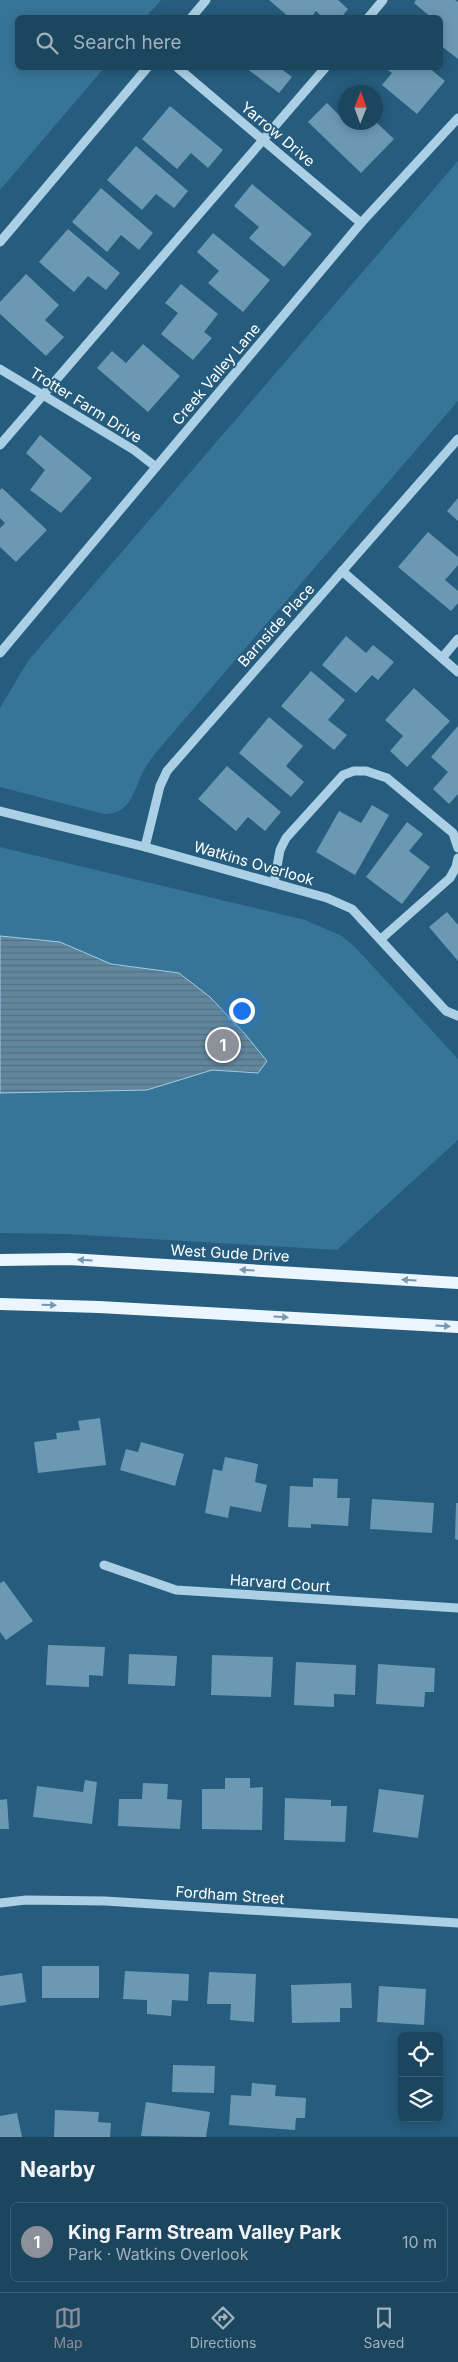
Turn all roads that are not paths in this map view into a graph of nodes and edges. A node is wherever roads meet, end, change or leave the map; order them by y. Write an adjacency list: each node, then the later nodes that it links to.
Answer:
1 (206, 0): 3 (street)
2 (383, 0): 4 (street)
3 (194, 15)
4 (370, 15)
5 (146, 70): 11 (street)
6 (180, 70): 9 (street, Yarrow Drive)
7 (323, 70): 9 (street)
8 (458, 118): 10 (street, Creek Valley Lane)
9 (263, 140): 10 (street, Yarrow Drive); 13 (street)
10 (361, 223): 16 (street, Creek Valley Lane)
11 (0, 242)
12 (0, 369): 13 (street, Trotter Farm Drive)
13 (43, 395): 15 (street); 16 (street, Trotter Farm Drive)
14 (458, 439): 17 (street, Barnside Place)
15 (0, 445)
16 (156, 467): 19 (street, Creek Valley Lane)
17 (342, 572): 20 (street); 23 (street, Barnside Place)
18 (458, 639): 20 (street)
19 (0, 653)
20 (442, 658): 21 (street)
21 (458, 672)
22 (0, 810): 23 (street, Watkins Overlook)
23 (145, 847): 26 (street, Watkins Overlook)
24 (458, 848): 26 (street)
25 (458, 858): 27 (street)
26 (274, 883): 27 (street, Watkins Overlook)
27 (381, 939): 28 (street, Watkins Overlook)
28 (458, 1016)
29 (0, 1260): 30 (main road, West Gude Drive, one-way to 29)
30 (458, 1284)
31 (0, 1304): 32 (main road, one-way to 32)
32 (458, 1327)
33 (104, 1564): 34 (street, Harvard Court)
34 (458, 1608)
35 (0, 1903): 36 (street, Fordham Street)
36 (458, 1923)

